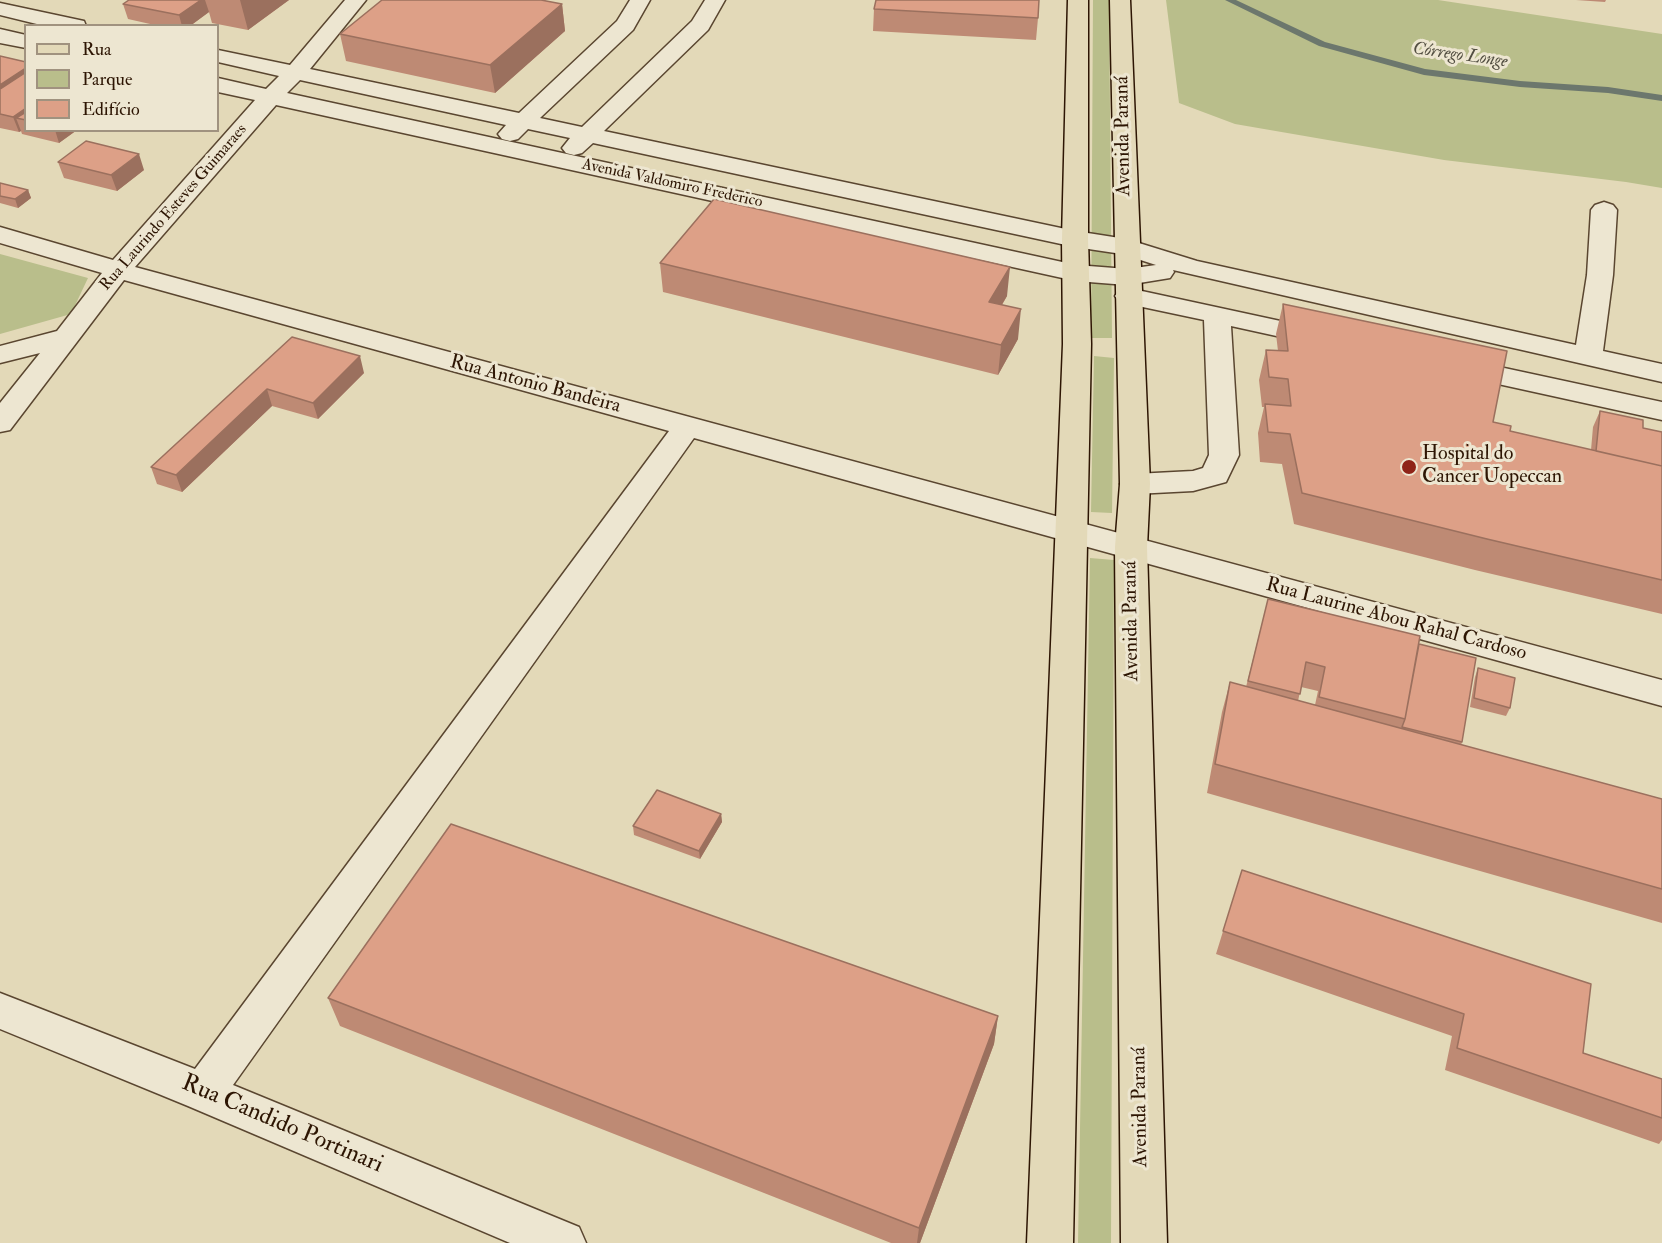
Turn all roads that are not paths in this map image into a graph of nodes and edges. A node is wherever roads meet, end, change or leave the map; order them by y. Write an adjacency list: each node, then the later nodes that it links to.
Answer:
1 (356, 0): 11 (street, Rua Laurindo Esteves Guimaraes)
2 (640, 0): 14 (street)
3 (715, 0): 15 (street)
4 (1078, 0): 20 (main road, Avenida Paraná)
5 (1120, 0): 23 (main road, Avenida Paraná)
6 (0, 9): 7 (street)
7 (67, 24)
8 (0, 36): 9 (street)
9 (24, 42)
10 (219, 56): 11 (street, Avenida Valdomiro Frederico)
11 (295, 73): 13 (street, Rua Laurindo Esteves Guimaraes); 14 (street, Avenida Valdomiro Frederico)
12 (219, 85): 13 (street, Avenida Valdomiro Frederico)
13 (270, 97): 16 (street, Avenida Valdomiro Frederico); 21 (street, Rua Laurindo Esteves Guimaraes)
14 (523, 123): 15 (street, Avenida Valdomiro Frederico); 16 (street)
15 (586, 136): 17 (street); 20 (street, Avenida Valdomiro Frederico)
16 (497, 146): 17 (street, Avenida Valdomiro Frederico)
17 (561, 160): 22 (street, Avenida Valdomiro Frederico)
18 (1604, 210): 29 (street)
19 (0, 235): 21 (street, Rua Antonio Bandeira)
20 (1075, 239): 22 (main road, Avenida Paraná); 23 (street, Avenida Valdomiro Frederico)
21 (118, 270): 25 (street, Rua Laurindo Esteves Guimaraes); 34 (street, Rua Antonio Bandeira)
22 (1076, 273): 23 (street, Avenida Valdomiro Frederico); 27 (main road, Avenida Paraná)
23 (1127, 273): 24 (street); 27 (main road, Avenida Paraná); 29 (street)
24 (1218, 315): 26 (street); 35 (street)
25 (69, 336): 28 (street); 33 (street, Rua Laurindo Esteves Guimaraes)
26 (1346, 343)
27 (1104, 346): 35 (main road, Avenida Paraná); 36 (main road, Avenida Paraná)
28 (0, 355)
29 (1588, 357): 31 (street)
30 (1428, 360): 32 (street)
31 (1662, 373)
32 (1662, 411)
33 (0, 423)
34 (687, 427): 36 (street, Rua Antonio Bandeira); 40 (street)
35 (1135, 484): 37 (main road, Avenida Paraná)
36 (1072, 532): 37 (street, Rua Laurine Abou Rahal Cardoso); 42 (main road, Avenida Paraná)
37 (1131, 547): 38 (street, Rua Laurine Abou Rahal Cardoso); 43 (main road, Avenida Paraná)
38 (1662, 693)
39 (0, 1011): 40 (street, Rua Candido Portinari)
40 (203, 1092): 41 (street, Rua Candido Portinari)
41 (562, 1243)
42 (1050, 1243)
43 (1144, 1243)

